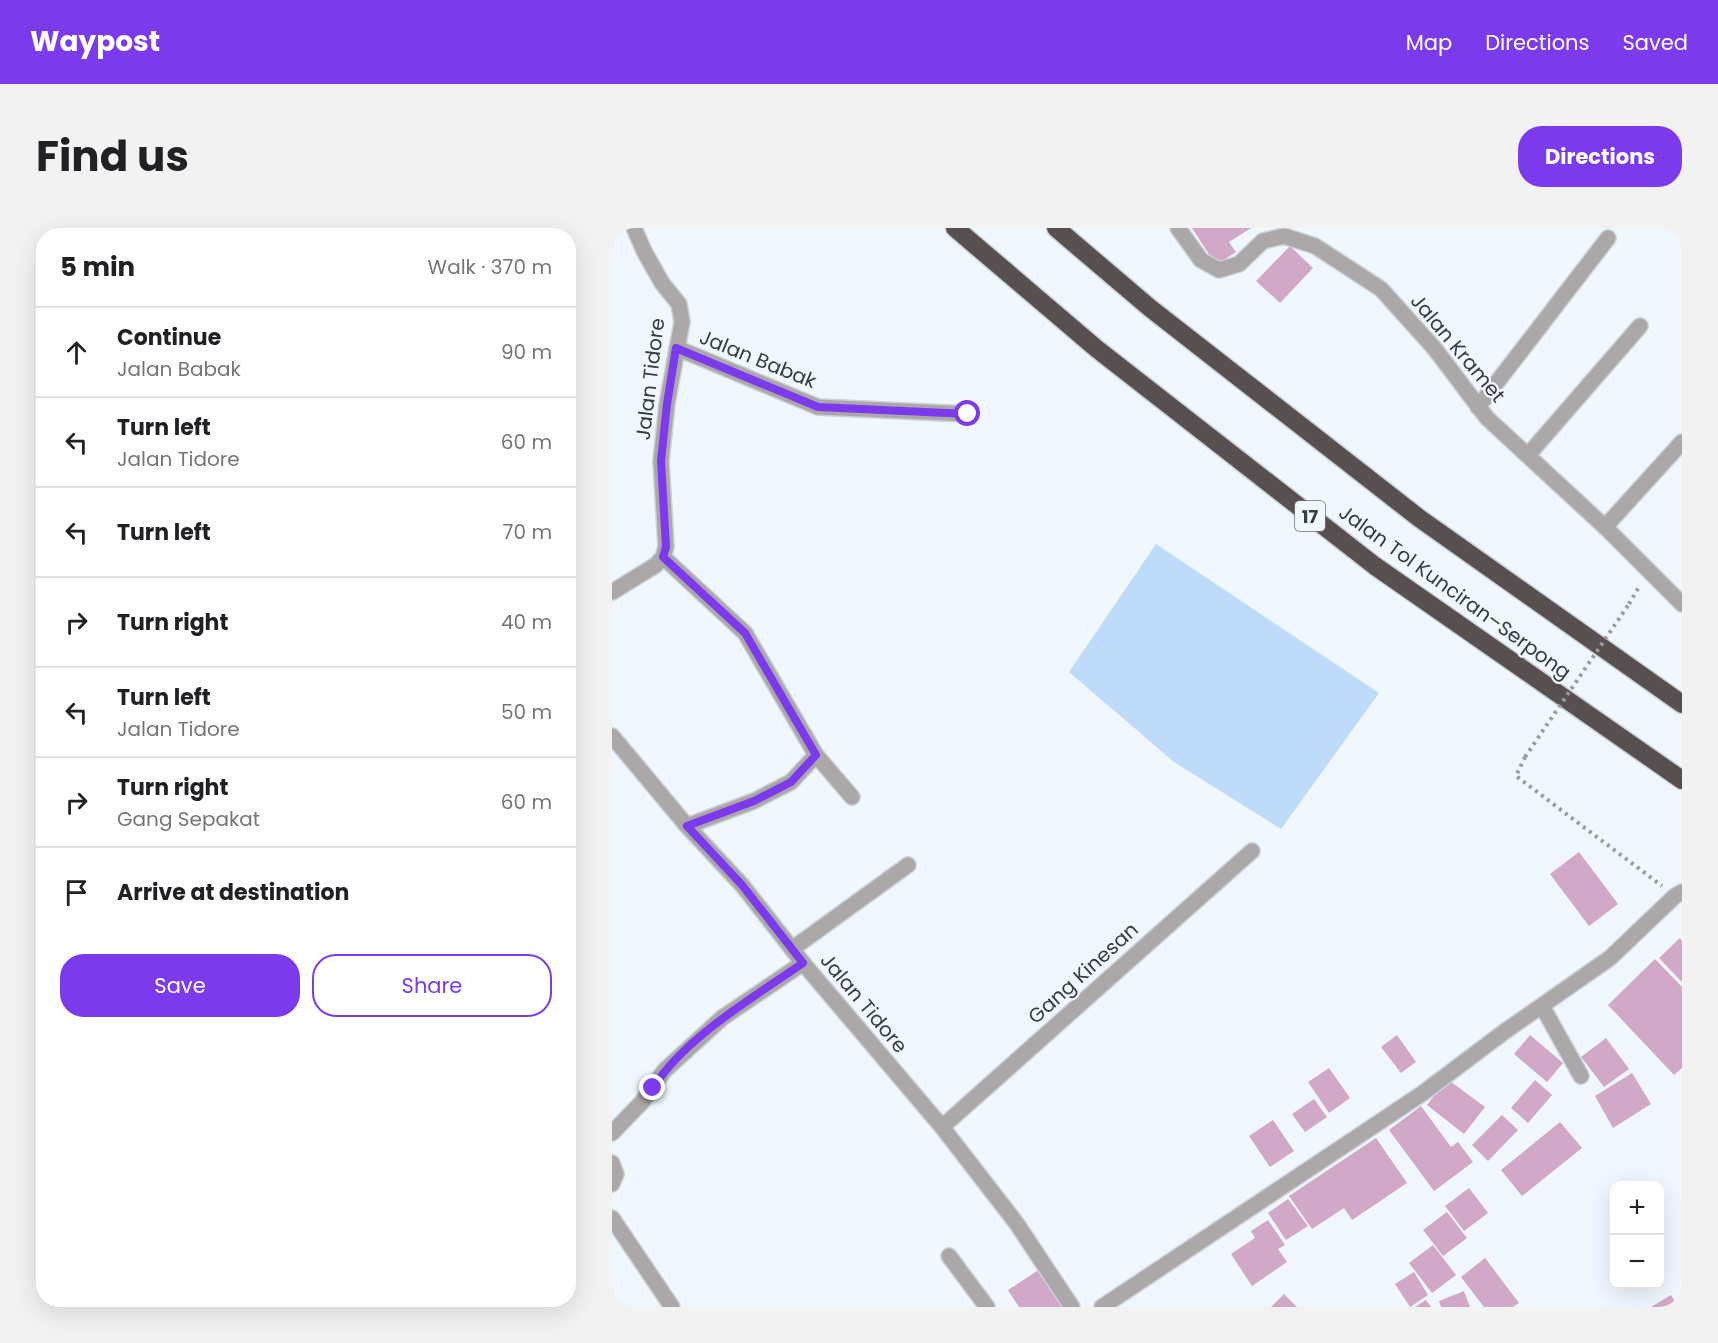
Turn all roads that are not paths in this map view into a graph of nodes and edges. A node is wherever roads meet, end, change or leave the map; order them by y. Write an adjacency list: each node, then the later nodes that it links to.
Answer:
1 (634, 228): 7 (street, Jalan Tidore)
2 (955, 228): 19 (highway, Jalan Tol Kunciran–Serpong / 17)
3 (1056, 228): 16 (highway, Jalan Tol Kunciran–Serpong)
4 (1178, 228): 8 (street, Jalan Kramet)
5 (1608, 238): 8 (street)
6 (1640, 326): 11 (street)
7 (676, 348): 9 (street, Jalan Babak); 13 (street, Jalan Tidore)
8 (1478, 407): 11 (street, Jalan Kramet)
9 (968, 414)
10 (1682, 442): 12 (street)
11 (1528, 455): 12 (street, Jalan Kramet)
12 (1605, 527): 15 (street, Jalan Kramet)
13 (663, 557): 14 (street); 18 (street)
14 (612, 592)
15 (1682, 604)
16 (1682, 704)
17 (612, 736): 21 (street, Jalan Tidore)
18 (816, 755): 20 (street); 21 (street)
19 (1682, 780)
20 (852, 797)
21 (687, 826): 25 (street, Jalan Tidore)
22 (1252, 851): 29 (street, Gang Kinesan)
23 (908, 865): 25 (street)
24 (1678, 894): 27 (street)
25 (792, 949): 26 (street, Jalan Tidore)
26 (803, 963): 29 (street, Jalan Tidore); 30 (street)
27 (1542, 1006): 28 (street); 35 (street)
28 (1581, 1076)
29 (942, 1127): 38 (street, Jalan Tidore)
30 (612, 1133)
31 (612, 1163): 32 (street)
32 (612, 1184)
33 (612, 1218): 36 (street)
34 (949, 1256): 37 (street)
35 (1111, 1304)
36 (672, 1307)
37 (987, 1307)
38 (1072, 1307)

